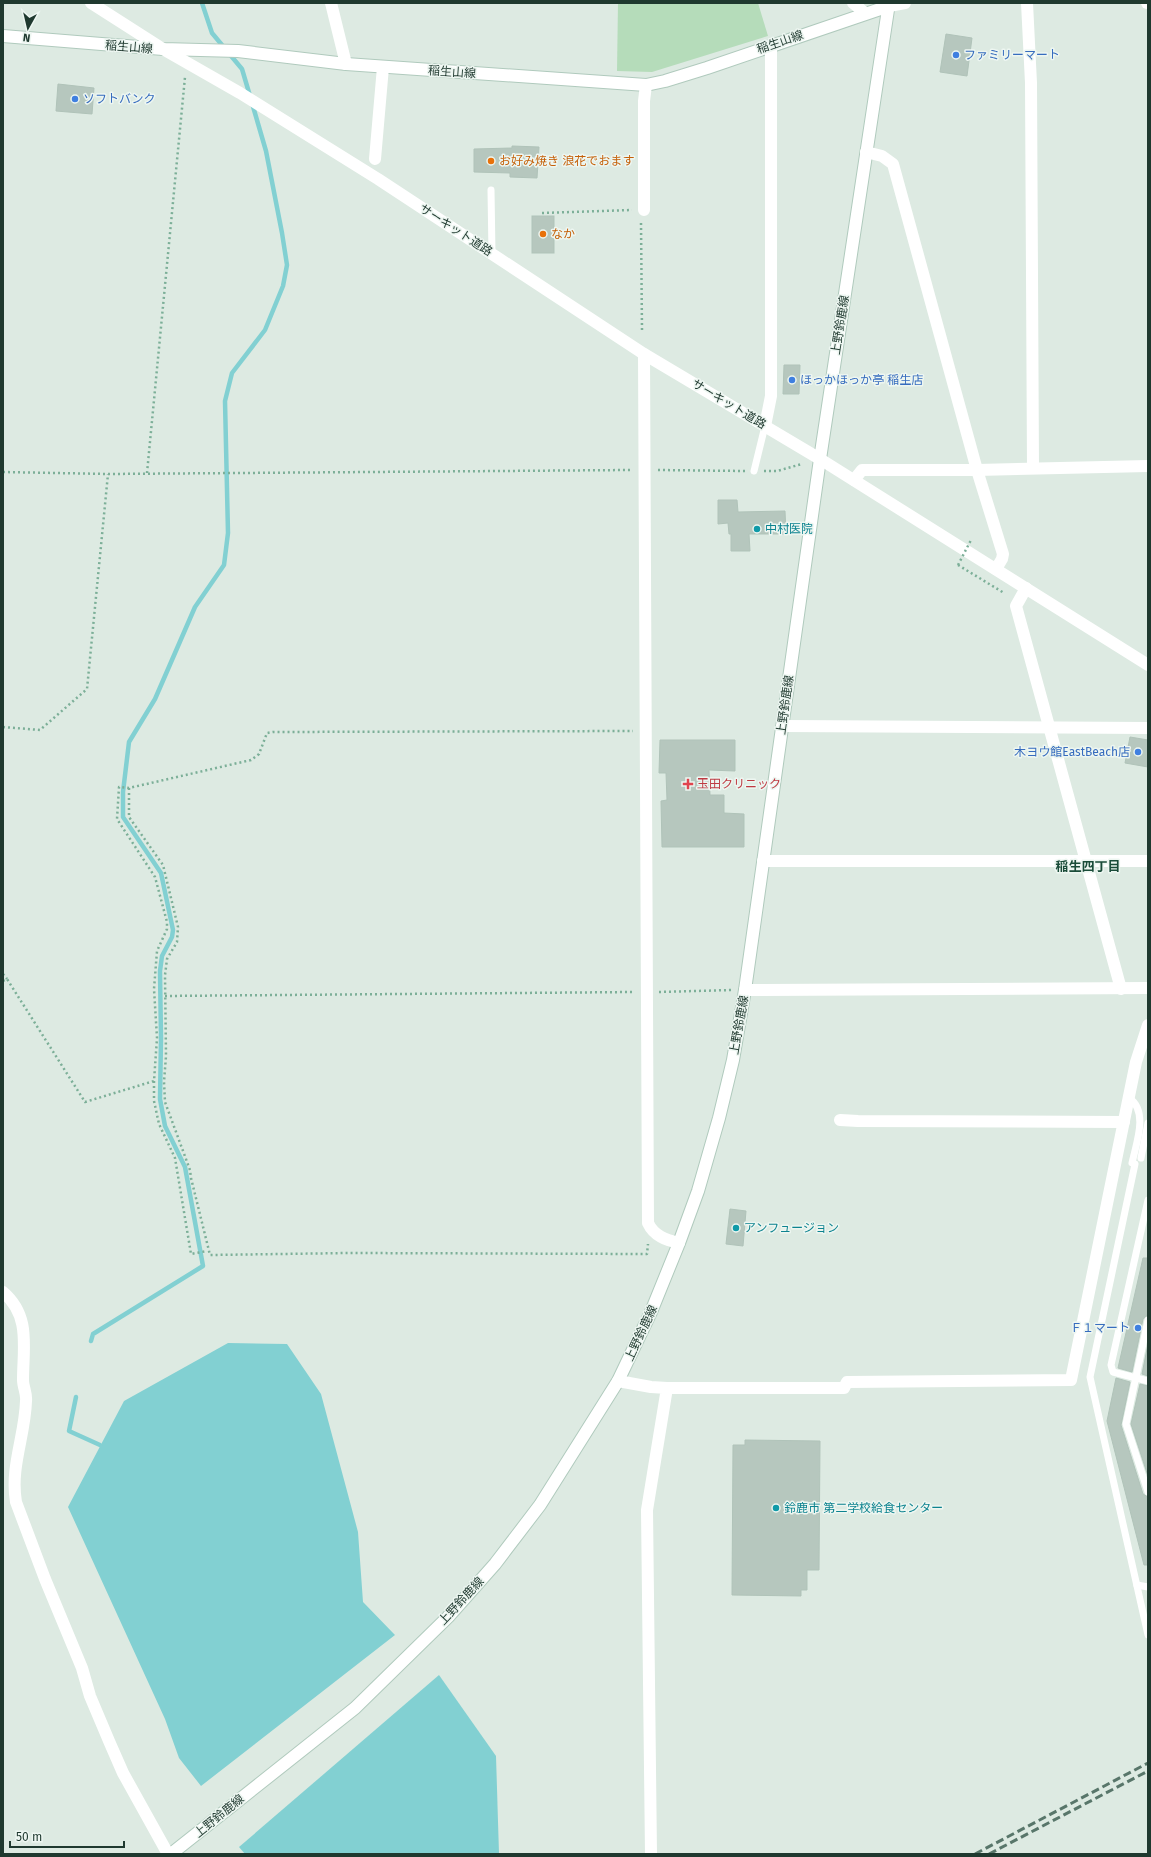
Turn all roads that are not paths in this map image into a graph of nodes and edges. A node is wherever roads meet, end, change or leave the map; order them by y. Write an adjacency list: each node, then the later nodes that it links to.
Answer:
1 (91, 3): 10 (street, サーキット道路)
2 (332, 3): 11 (street)
3 (854, 3): 7 (street)
4 (905, 3): 6 (street, 稲生山線)
5 (1027, 3): 23 (street)
6 (889, 5): 7 (street, 稲生山線); 14 (street, 上野鈴鹿線)
7 (865, 13): 9 (street, 稲生山線)
8 (3, 36): 10 (street, 稲生山線)
9 (771, 45): 13 (street, 稲生山線); 20 (street)
10 (163, 49): 11 (street, 稲生山線); 18 (street, サーキット道路)
11 (346, 64): 12 (street, 稲生山線)
12 (383, 67): 13 (street, 稲生山線); 15 (street)
13 (646, 84): 17 (street)
14 (866, 152): 21 (street, 上野鈴鹿線); 24 (street)
15 (376, 159)
16 (491, 190): 18 (lane)
17 (643, 210)
18 (492, 254): 19 (street, サーキット道路)
19 (644, 354): 20 (street, サーキット道路); 46 (street)
20 (765, 426): 21 (street, サーキット道路); 25 (lane)
21 (820, 459): 26 (street, サーキット道路); 30 (street, 上野鈴鹿線)
22 (1148, 466): 23 (street)
23 (1033, 468): 24 (street)
24 (978, 470): 26 (street); 27 (street)
25 (754, 471)
26 (854, 480): 27 (street, サーキット道路)
27 (996, 569): 28 (street, サーキット道路)
28 (1026, 588): 29 (street, サーキット道路); 32 (street)
29 (1148, 665)
30 (782, 726): 32 (street); 33 (street, 上野鈴鹿線)
31 (1148, 728): 32 (street)
32 (1050, 729): 34 (street)
33 (763, 861): 34 (street); 38 (street, 上野鈴鹿線)
34 (1087, 861): 35 (street); 37 (street)
35 (1148, 861)
36 (1148, 988): 37 (street)
37 (1121, 989): 38 (street)
38 (745, 990): 46 (street, 上野鈴鹿線)
39 (1148, 1025): 40 (street)
40 (1129, 1098): 42 (street); 54 (lane)
41 (840, 1120): 42 (street)
42 (1124, 1122): 52 (street)
43 (1148, 1123): 44 (lane)
44 (1141, 1158)
45 (1148, 1200): 49 (lane)
46 (679, 1243): 50 (street, 上野鈴鹿線)
47 (3, 1292): 57 (street)
48 (1148, 1320): 49 (lane)
49 (1137, 1378): 51 (lane); 53 (lane)
50 (618, 1381): 52 (street); 57 (street, 上野鈴鹿線)
51 (1148, 1381)
52 (667, 1388): 58 (street)
53 (1148, 1492)
54 (1137, 1585): 55 (lane); 56 (lane)
55 (1148, 1587)
56 (1148, 1635)
57 (170, 1854)
58 (651, 1854)

